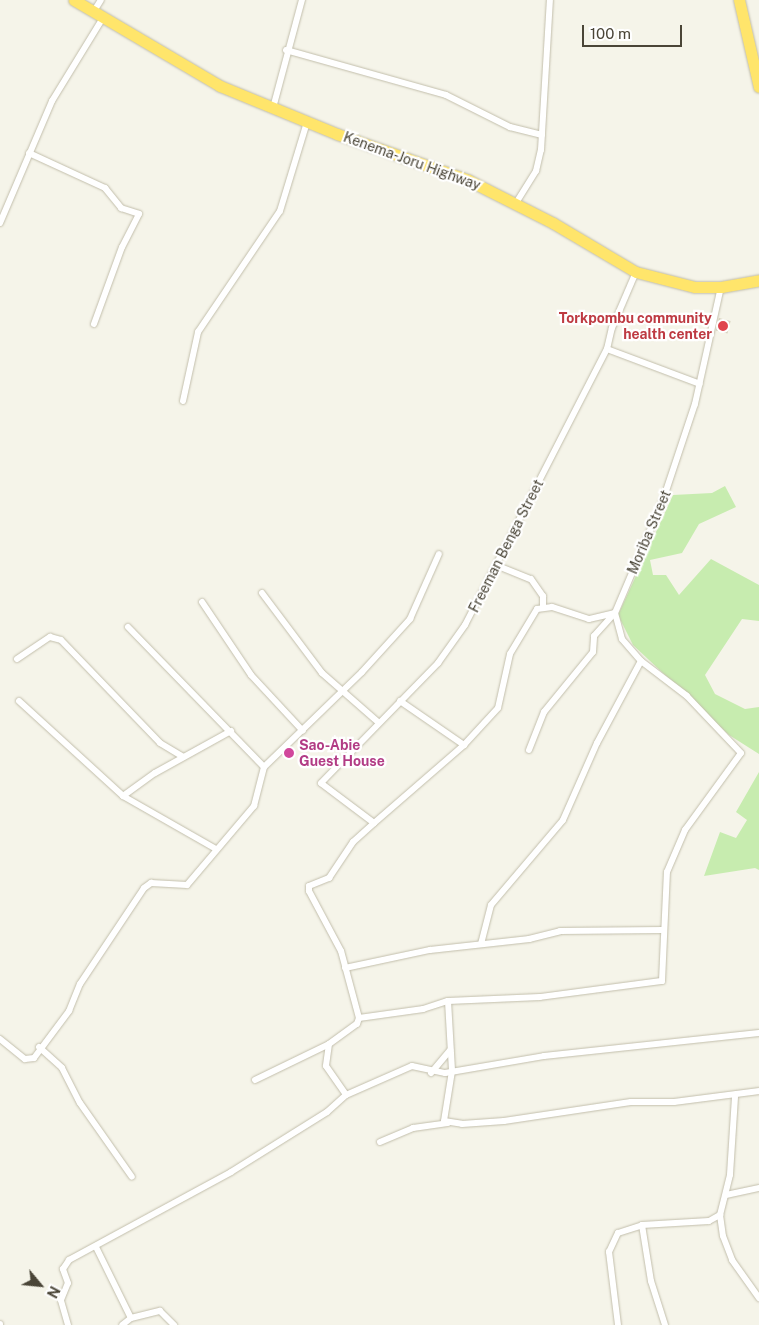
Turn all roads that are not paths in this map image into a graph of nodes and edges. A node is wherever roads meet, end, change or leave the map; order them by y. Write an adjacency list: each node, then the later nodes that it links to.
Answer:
1 (74, 0): 6 (highway, Kenema-Joru Highway)
2 (101, 0): 6 (street)
3 (302, 0): 7 (street)
4 (550, 0): 11 (street)
5 (739, 0): 8 (highway)
6 (99, 14): 9 (highway, Kenema-Joru Highway); 12 (street)
7 (286, 50): 9 (street); 11 (street)
8 (759, 87)
9 (273, 108): 10 (highway, Kenema-Joru Highway)
10 (307, 122): 13 (highway, Kenema-Joru Highway); 21 (street)
11 (542, 135): 13 (street)
12 (29, 153): 14 (street); 18 (street)
13 (516, 203): 15 (highway, Kenema-Joru Highway)
14 (0, 223)
15 (636, 272): 17 (highway, Kenema-Joru Highway); 19 (street, Freeman Benga Street)
16 (759, 280): 17 (highway, Kenema-Joru Highway)
17 (720, 287): 20 (street, Moriba Street)
18 (94, 324)
19 (607, 349): 20 (street); 23 (street, Freeman Benga Street)
20 (700, 384): 27 (street, Moriba Street)
21 (183, 401)
22 (439, 554): 31 (street)
23 (498, 566): 26 (street); 33 (street, Freeman Benga Street)
24 (262, 593): 31 (street)
25 (202, 602): 36 (street)
26 (543, 606): 27 (street); 37 (street)
27 (615, 613): 30 (street); 38 (street, Moriba Street)
28 (128, 627): 35 (street)
29 (17, 659): 39 (street)
30 (642, 661): 44 (street); 45 (street)
31 (341, 692): 34 (street); 36 (street)
32 (19, 701): 41 (street)
33 (400, 701): 34 (street, Freeman Benga Street); 37 (street)
34 (378, 722): 42 (street, Freeman Benga Street)
35 (231, 731): 39 (street); 40 (street)
36 (302, 731): 40 (street)
37 (464, 745): 42 (street)
38 (529, 750)
39 (183, 757): 41 (street)
40 (264, 767): 43 (street)
41 (123, 796): 43 (street)
42 (374, 823): 46 (street)
43 (216, 849): 52 (street)
44 (663, 930): 45 (street); 47 (street)
45 (481, 944): 46 (street)
46 (345, 968): 48 (street)
47 (448, 1001): 48 (street); 53 (street)
48 (359, 1018): 51 (street)
49 (759, 1033): 54 (street)
50 (0, 1039): 52 (street)
51 (329, 1044): 56 (street); 58 (street)
52 (39, 1048): 62 (street)
53 (450, 1050): 54 (street); 55 (street)
54 (452, 1071): 55 (street); 60 (street)
55 (431, 1073): 58 (street)
56 (255, 1080)
57 (759, 1091): 59 (street)
58 (346, 1096): 67 (street)
59 (735, 1097): 60 (street); 64 (street)
60 (457, 1123): 61 (street)
61 (380, 1142)
62 (132, 1177)
63 (759, 1188): 64 (street)
64 (726, 1194): 65 (street)
65 (720, 1215): 66 (street); 68 (street)
66 (642, 1225): 73 (street); 74 (street)
67 (96, 1247): 69 (street); 70 (street)
68 (759, 1298)
69 (131, 1318): 71 (street); 72 (street)
70 (68, 1325)
71 (122, 1325)
72 (174, 1325)
73 (618, 1325)
74 (665, 1325)

